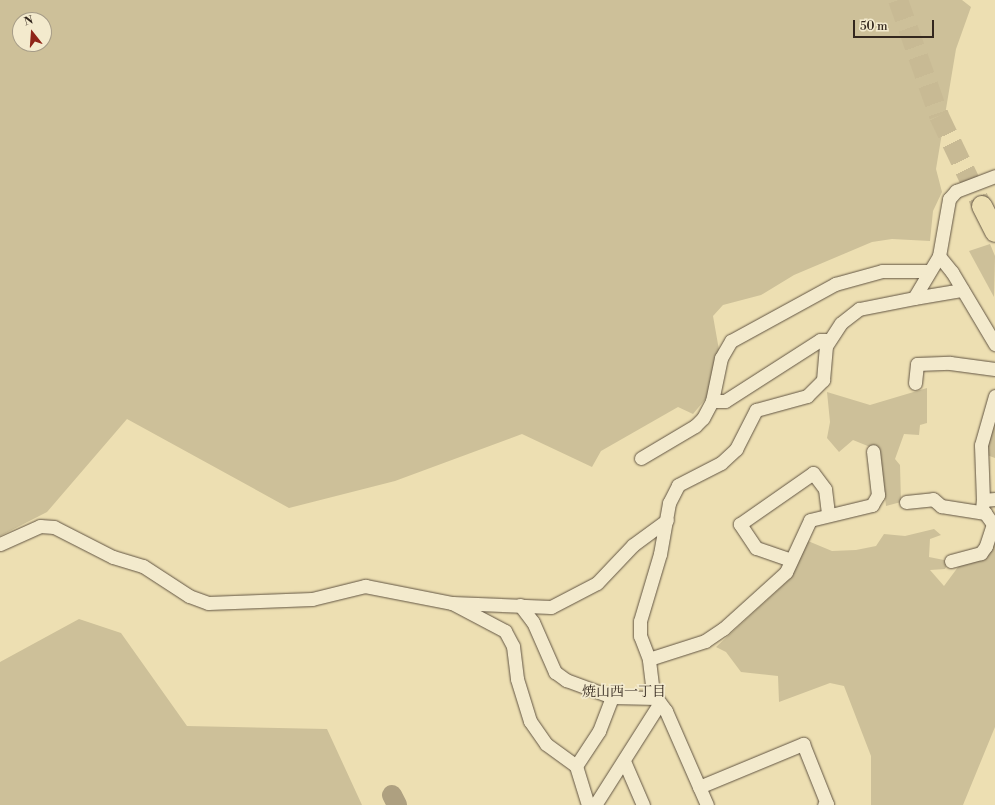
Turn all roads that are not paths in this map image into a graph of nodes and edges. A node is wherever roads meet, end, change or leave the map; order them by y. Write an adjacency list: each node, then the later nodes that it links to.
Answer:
1 (995, 176): 4 (street)
2 (982, 206): 3 (main road)
3 (995, 232)
4 (939, 256): 5 (street); 6 (street)
5 (927, 271): 7 (street); 13 (street)
6 (962, 290): 7 (street); 9 (street)
7 (914, 298): 8 (street)
8 (828, 340): 13 (street); 19 (street)
9 (995, 344)
10 (995, 369): 11 (street)
11 (915, 383)
12 (995, 396): 17 (street)
13 (712, 401): 15 (street)
14 (872, 451): 18 (street)
15 (641, 458)
16 (906, 502): 17 (street)
17 (986, 504): 20 (street)
18 (828, 514): 22 (street); 22 (street)
19 (667, 520): 25 (street); 26 (street)
20 (994, 524): 23 (street)
21 (0, 544): 24 (street)
22 (790, 560): 26 (street)
23 (951, 560)
24 (452, 603): 25 (street); 30 (street)
25 (520, 605): 27 (street)
26 (649, 659): 28 (street)
27 (612, 697): 28 (street); 30 (street)
28 (658, 701): 29 (street); 31 (street)
29 (624, 761): 33 (street); 34 (street)
30 (576, 766): 32 (street)
31 (699, 787): 35 (street); 36 (street)
32 (588, 805)
33 (595, 805)
34 (643, 805)
35 (707, 805)
36 (824, 805)

